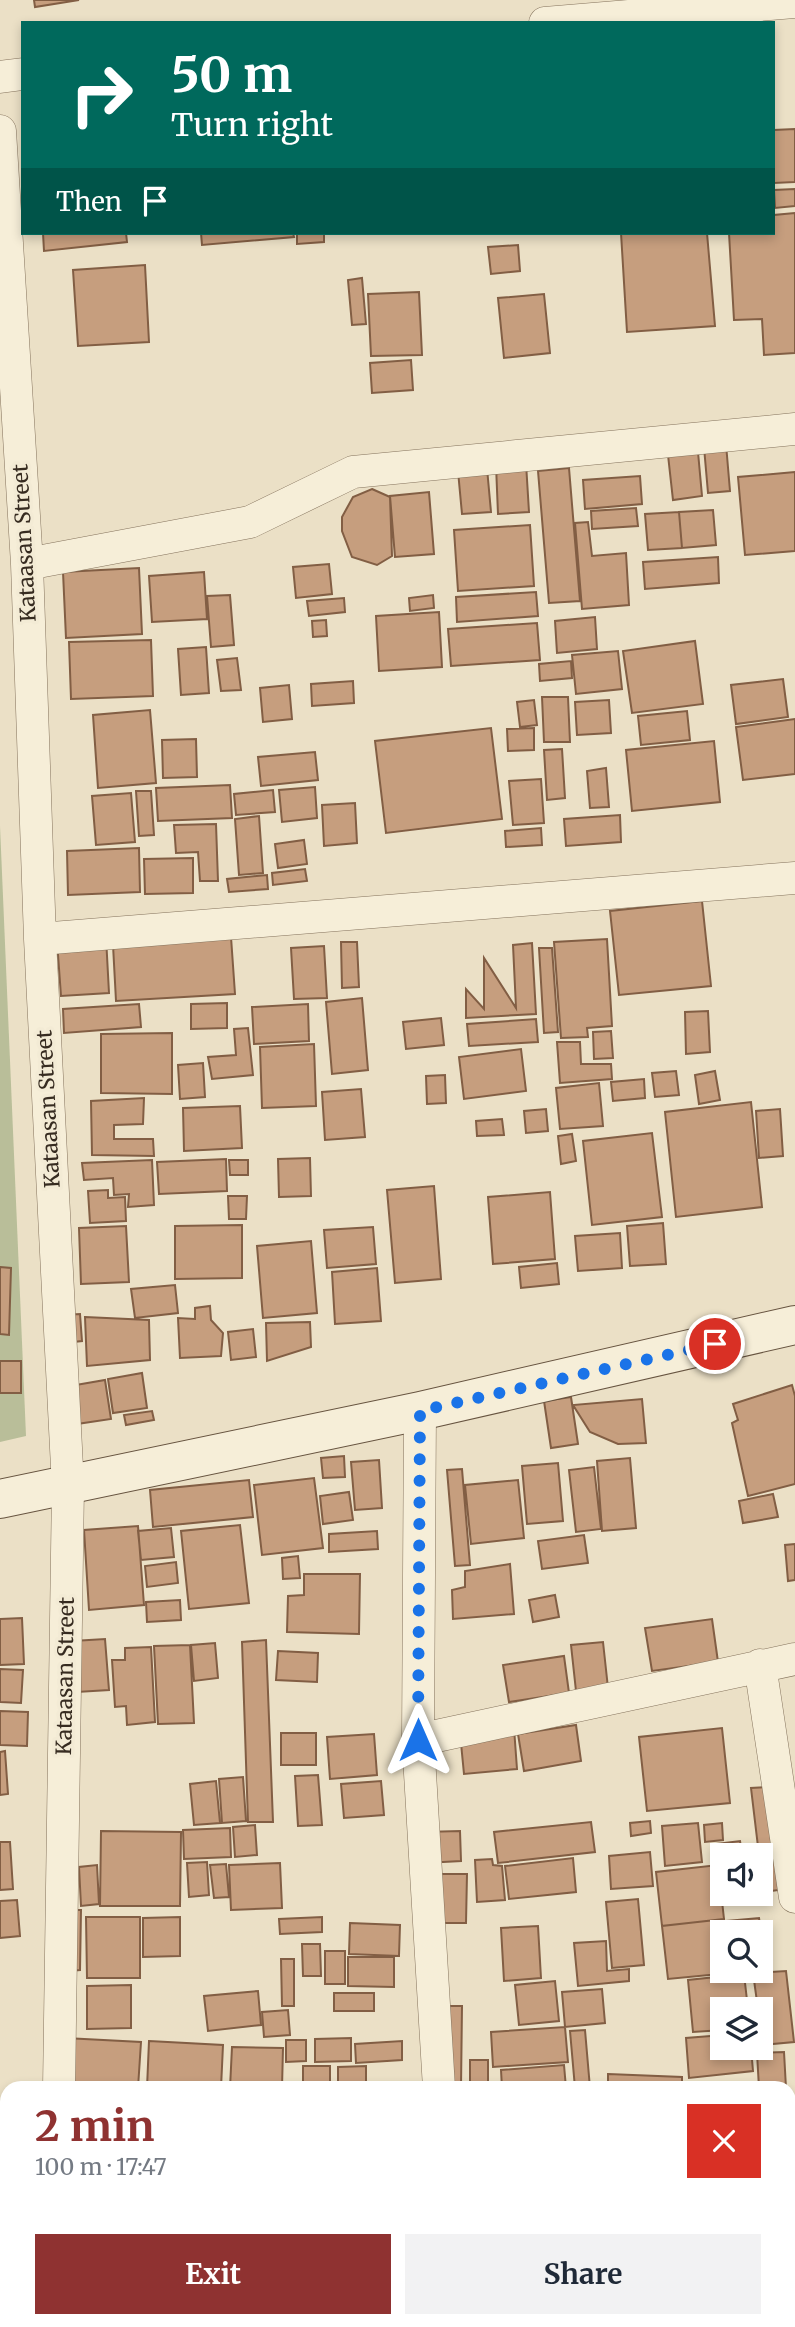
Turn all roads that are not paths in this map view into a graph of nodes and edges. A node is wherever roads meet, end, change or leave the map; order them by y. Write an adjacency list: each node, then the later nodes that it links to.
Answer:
1 (795, 2): 2 (street)
2 (569, 21)
3 (21, 74): 4 (street)
4 (0, 77)
5 (0, 131): 7 (street, Kataasan Street)
6 (795, 429): 7 (street)
7 (27, 564): 9 (street, Kataasan Street)
8 (795, 878): 9 (street)
9 (40, 939): 12 (street, Kataasan Street)
10 (795, 1325): 11 (main road)
11 (420, 1411): 12 (main road); 16 (street)
12 (68, 1487): 13 (main road); 18 (street, Kataasan Street)
13 (0, 1499)
14 (795, 1659): 15 (street)
15 (760, 1665): 16 (street); 17 (street)
16 (418, 1740): 19 (street)
17 (795, 1897)
18 (59, 2081)
19 (439, 2081)

